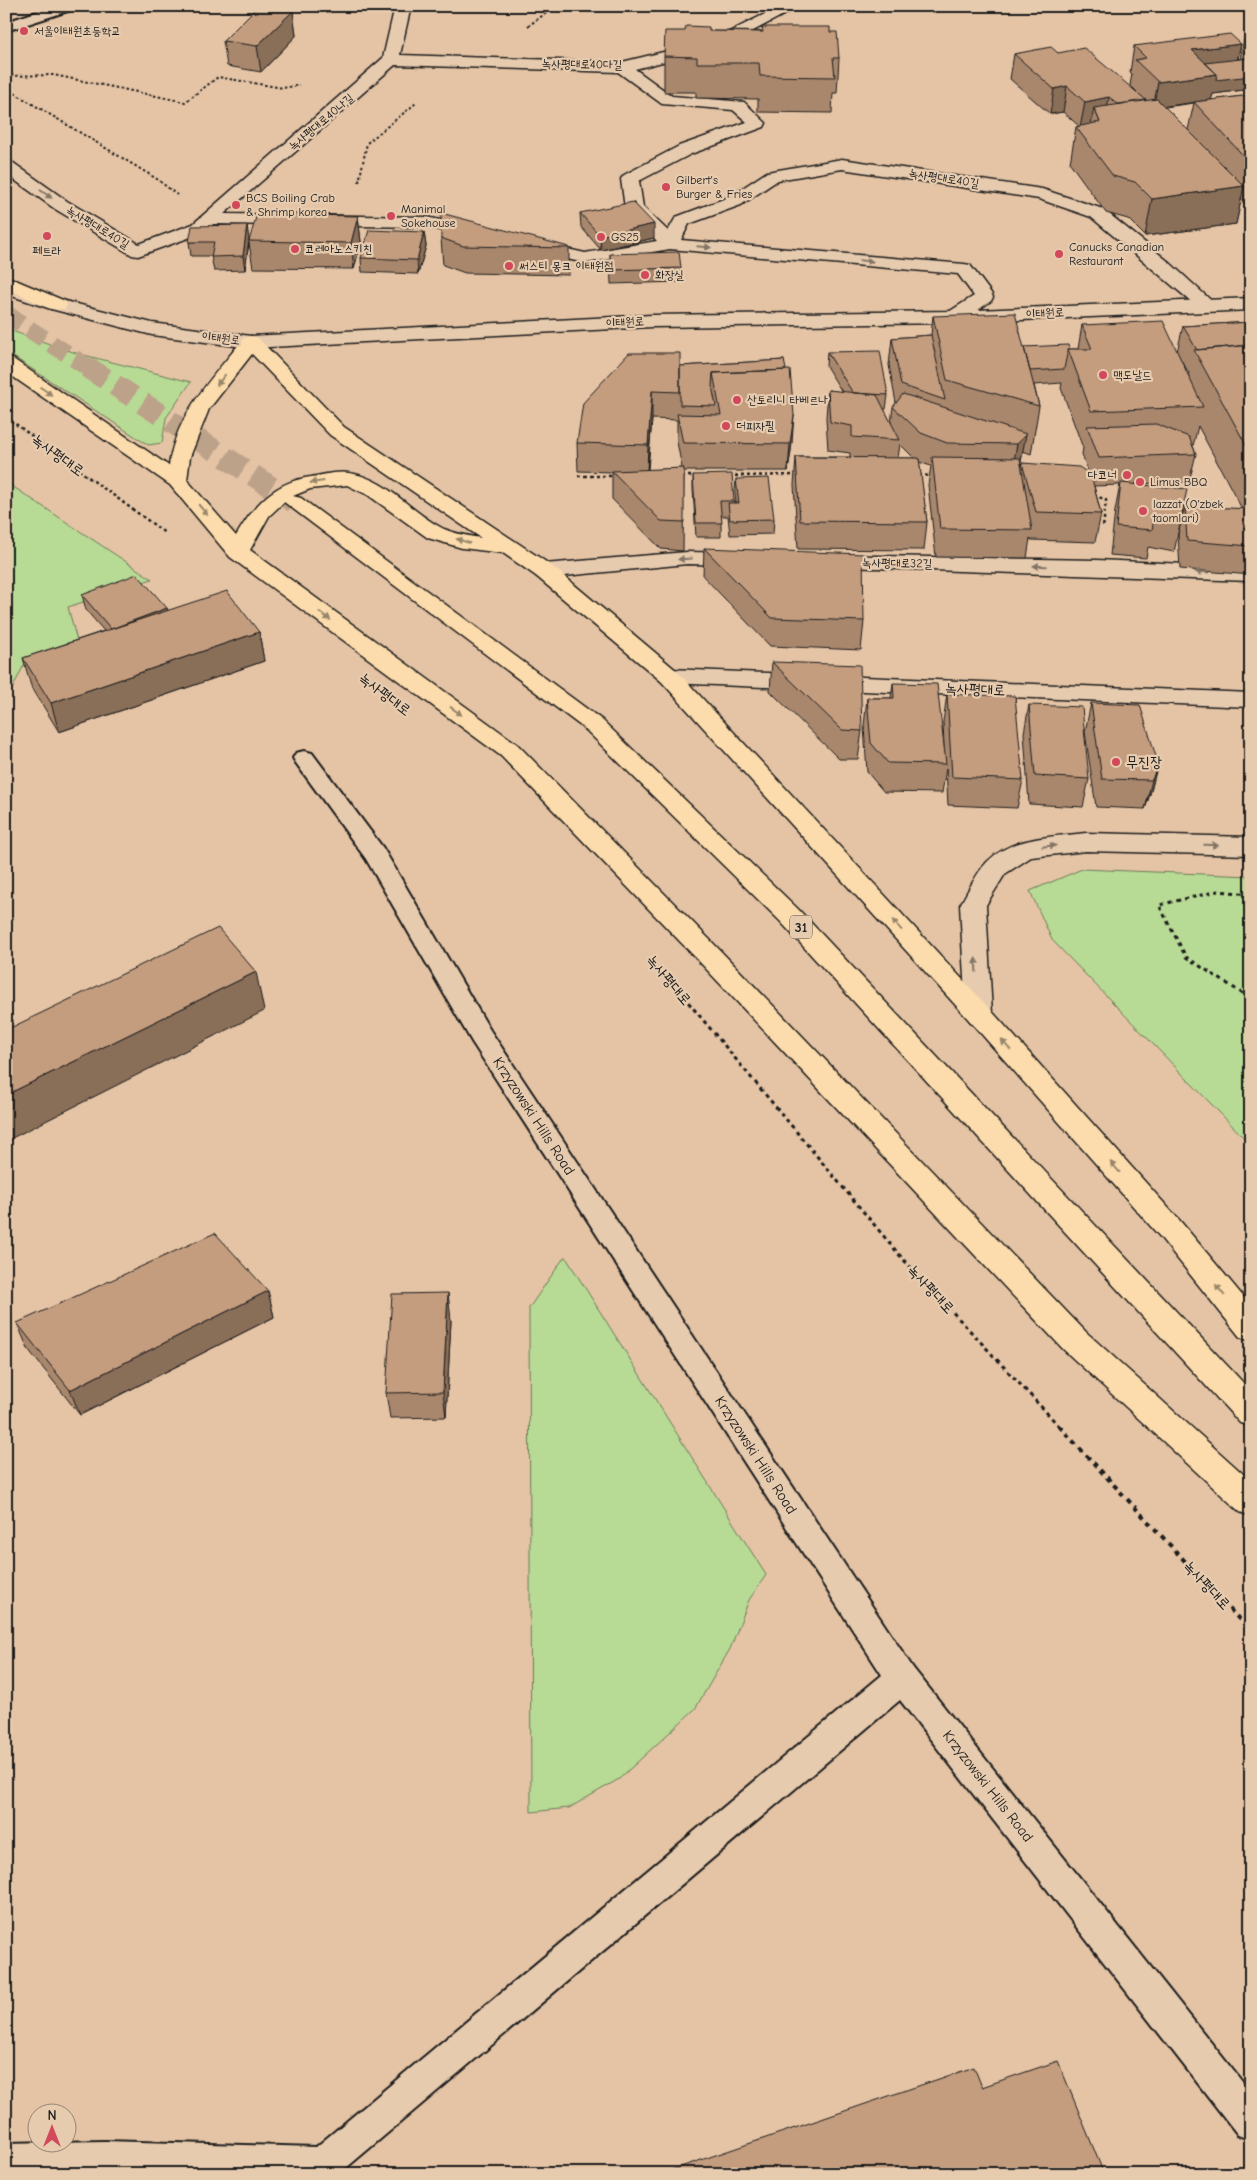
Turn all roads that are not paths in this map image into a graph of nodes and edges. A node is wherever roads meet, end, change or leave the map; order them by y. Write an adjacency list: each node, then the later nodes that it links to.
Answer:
1 (69, 6): 4 (lane)
2 (403, 6): 5 (street)
3 (793, 6): 6 (street, 녹사평대로40다길)
4 (6, 27)
5 (391, 60): 6 (street, 녹사평대로40다길); 8 (street, 녹사평대로40나길)
6 (622, 67): 11 (street)
7 (6, 166): 8 (street, 녹사평대로40길, one-way to 8)
8 (208, 219): 9 (street)
9 (491, 236)
10 (519, 243): 11 (street)
11 (670, 244): 16 (street, 녹사평대로40길); 17 (street, one-way to 17)
12 (6, 281): 15 (main road)
13 (6, 288): 15 (street, 이태원로)
14 (1251, 304): 16 (street, 이태원로)
15 (58, 305): 18 (street, 이태원로)
16 (1207, 306): 17 (street, 이태원로)
17 (954, 317): 18 (street, 이태원로)
18 (251, 342): 20 (main road, one-way to 20); 22 (main road)
19 (6, 363): 20 (main road, one-way to 20)
20 (177, 481): 23 (main road, one-way to 23)
21 (294, 502): 34 (main road, 31)
22 (511, 547): 23 (main road, one-way to 23); 26 (main road)
23 (238, 552): 35 (main road, one-way to 35)
24 (756, 560): 26 (street, one-way to 26)
25 (804, 561): 27 (street, 녹사평대로32길, one-way to 25)
26 (544, 571): 28 (main road)
27 (1251, 574)
28 (669, 676): 29 (street, 녹사평대로); 32 (main road, one-way to 28)
29 (1251, 700)
30 (304, 758): 36 (lane, Krzyzowski Hills Road)
31 (1251, 846): 32 (street, one-way to 31)
32 (978, 1014): 33 (main road, one-way to 32)
33 (1251, 1328)
34 (1251, 1413)
35 (1251, 1502)
36 (902, 1678): 37 (lane, Krzyzowski Hills Road); 38 (lane)
37 (1251, 2122)
38 (6, 2161)

